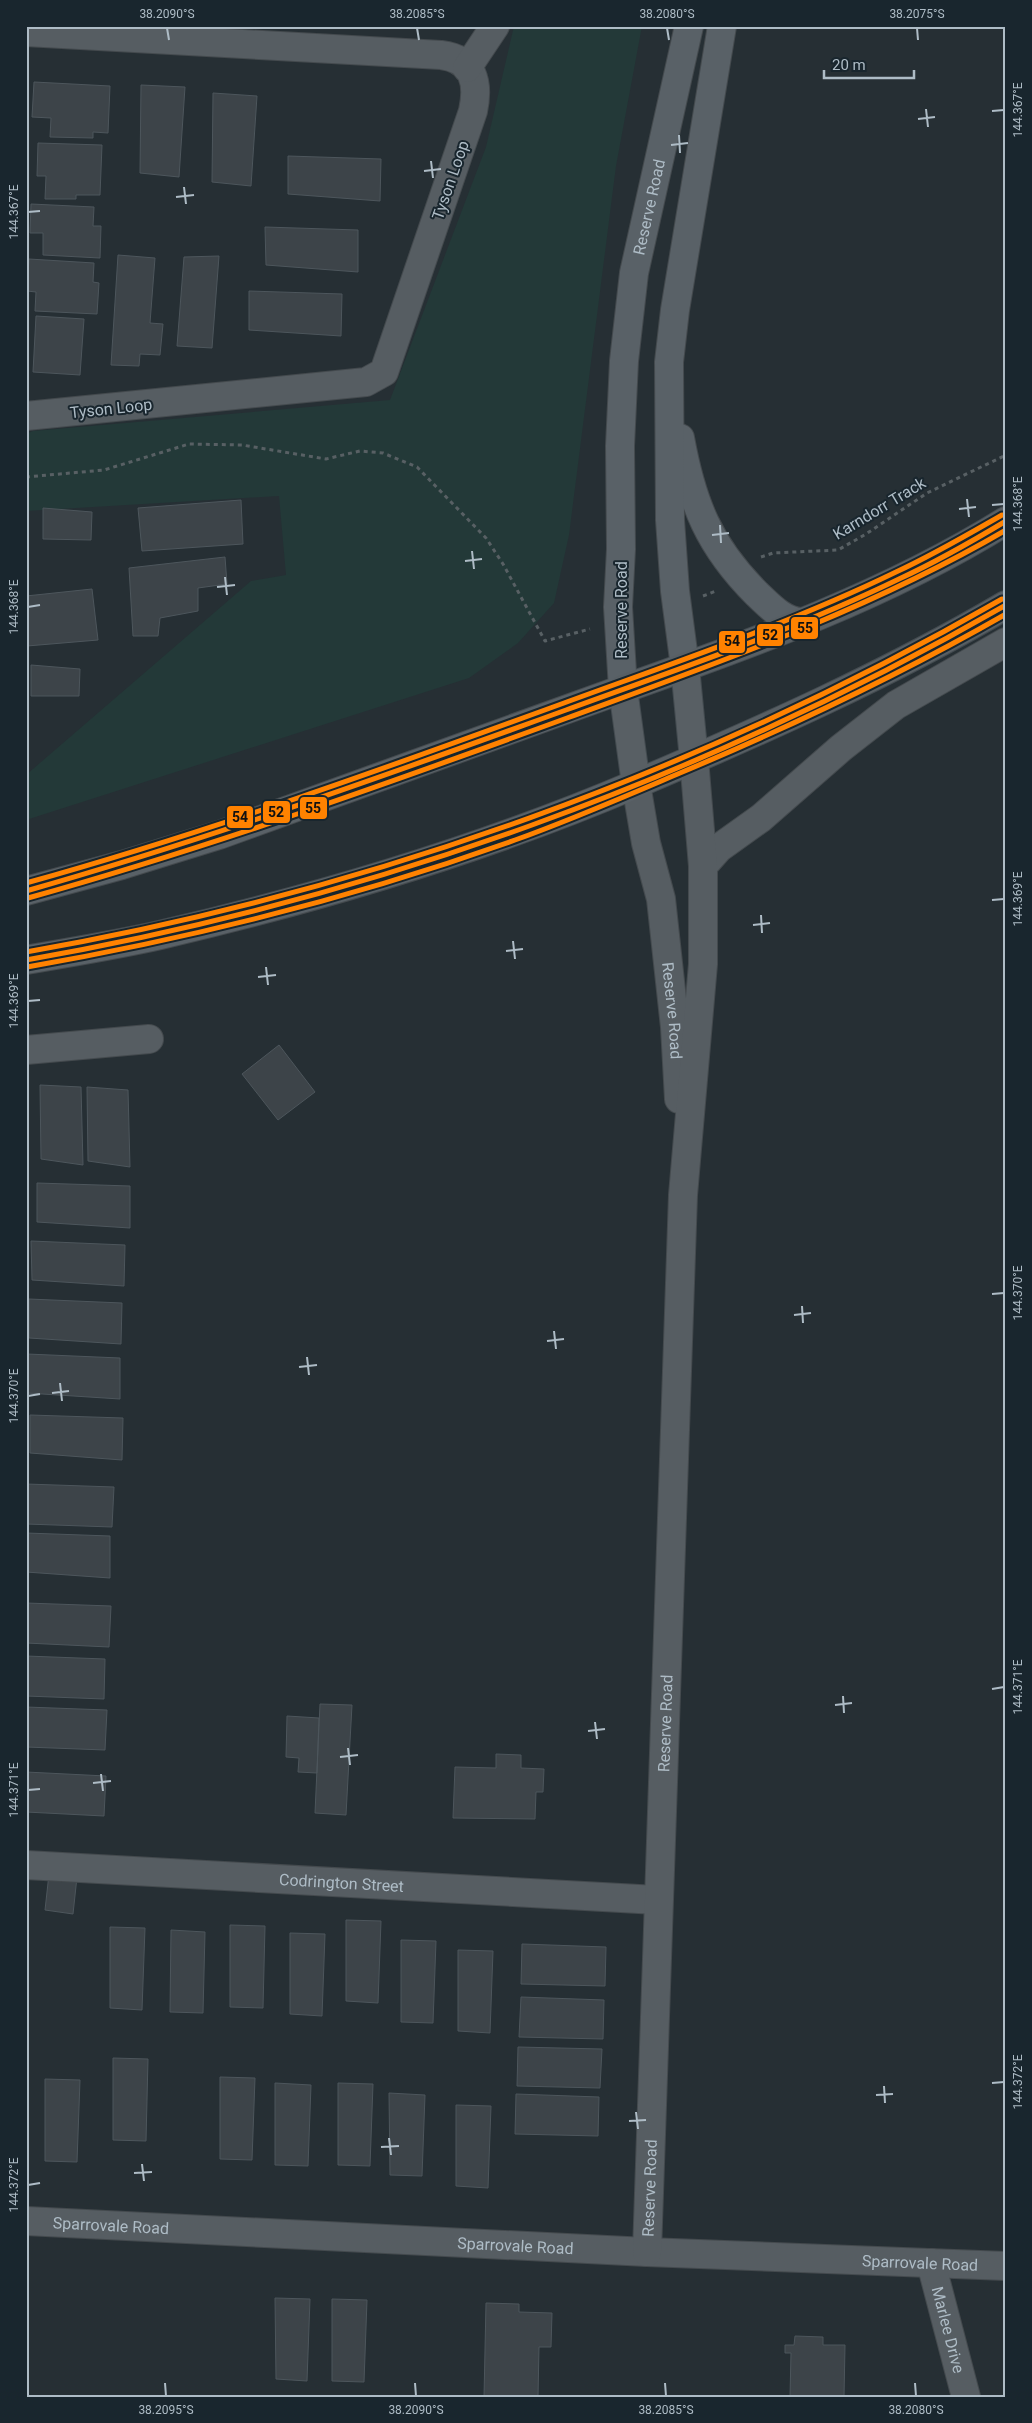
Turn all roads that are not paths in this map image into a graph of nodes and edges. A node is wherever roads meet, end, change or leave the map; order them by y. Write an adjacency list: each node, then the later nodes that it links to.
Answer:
1 (495, 26): 5 (street)
2 (689, 26): 13 (street, Reserve Road)
3 (722, 26): 6 (street, Reserve Road)
4 (26, 32): 5 (street)
5 (467, 68): 7 (street, Tyson Loop)
6 (669, 362): 10 (street); 12 (street, Reserve Road)
7 (26, 416)
8 (1006, 521): 10 (main road)
9 (1006, 605): 14 (main road)
10 (801, 622): 12 (main road)
11 (1006, 642): 16 (street)
12 (685, 668): 13 (main road); 14 (main road, Reserve Road)
13 (623, 689): 15 (main road, Reserve Road); 17 (street)
14 (694, 759): 15 (main road); 16 (street, Reserve Road)
15 (636, 784): 18 (street); 21 (street, Reserve Road)
16 (703, 866): 21 (street, Reserve Road)
17 (26, 890)
18 (26, 960)
19 (149, 1039): 20 (street)
20 (26, 1050)
21 (683, 1195): 23 (street, Reserve Road)
22 (26, 1865): 23 (street, Codrington Street)
23 (657, 1900): 25 (street, Reserve Road)
24 (26, 2221): 25 (street, Sparrovale Road)
25 (646, 2252): 26 (street, Sparrovale Road)
26 (931, 2263): 27 (street, Sparrovale Road); 28 (street, Marlee Drive)
27 (1006, 2266)
28 (966, 2397)

